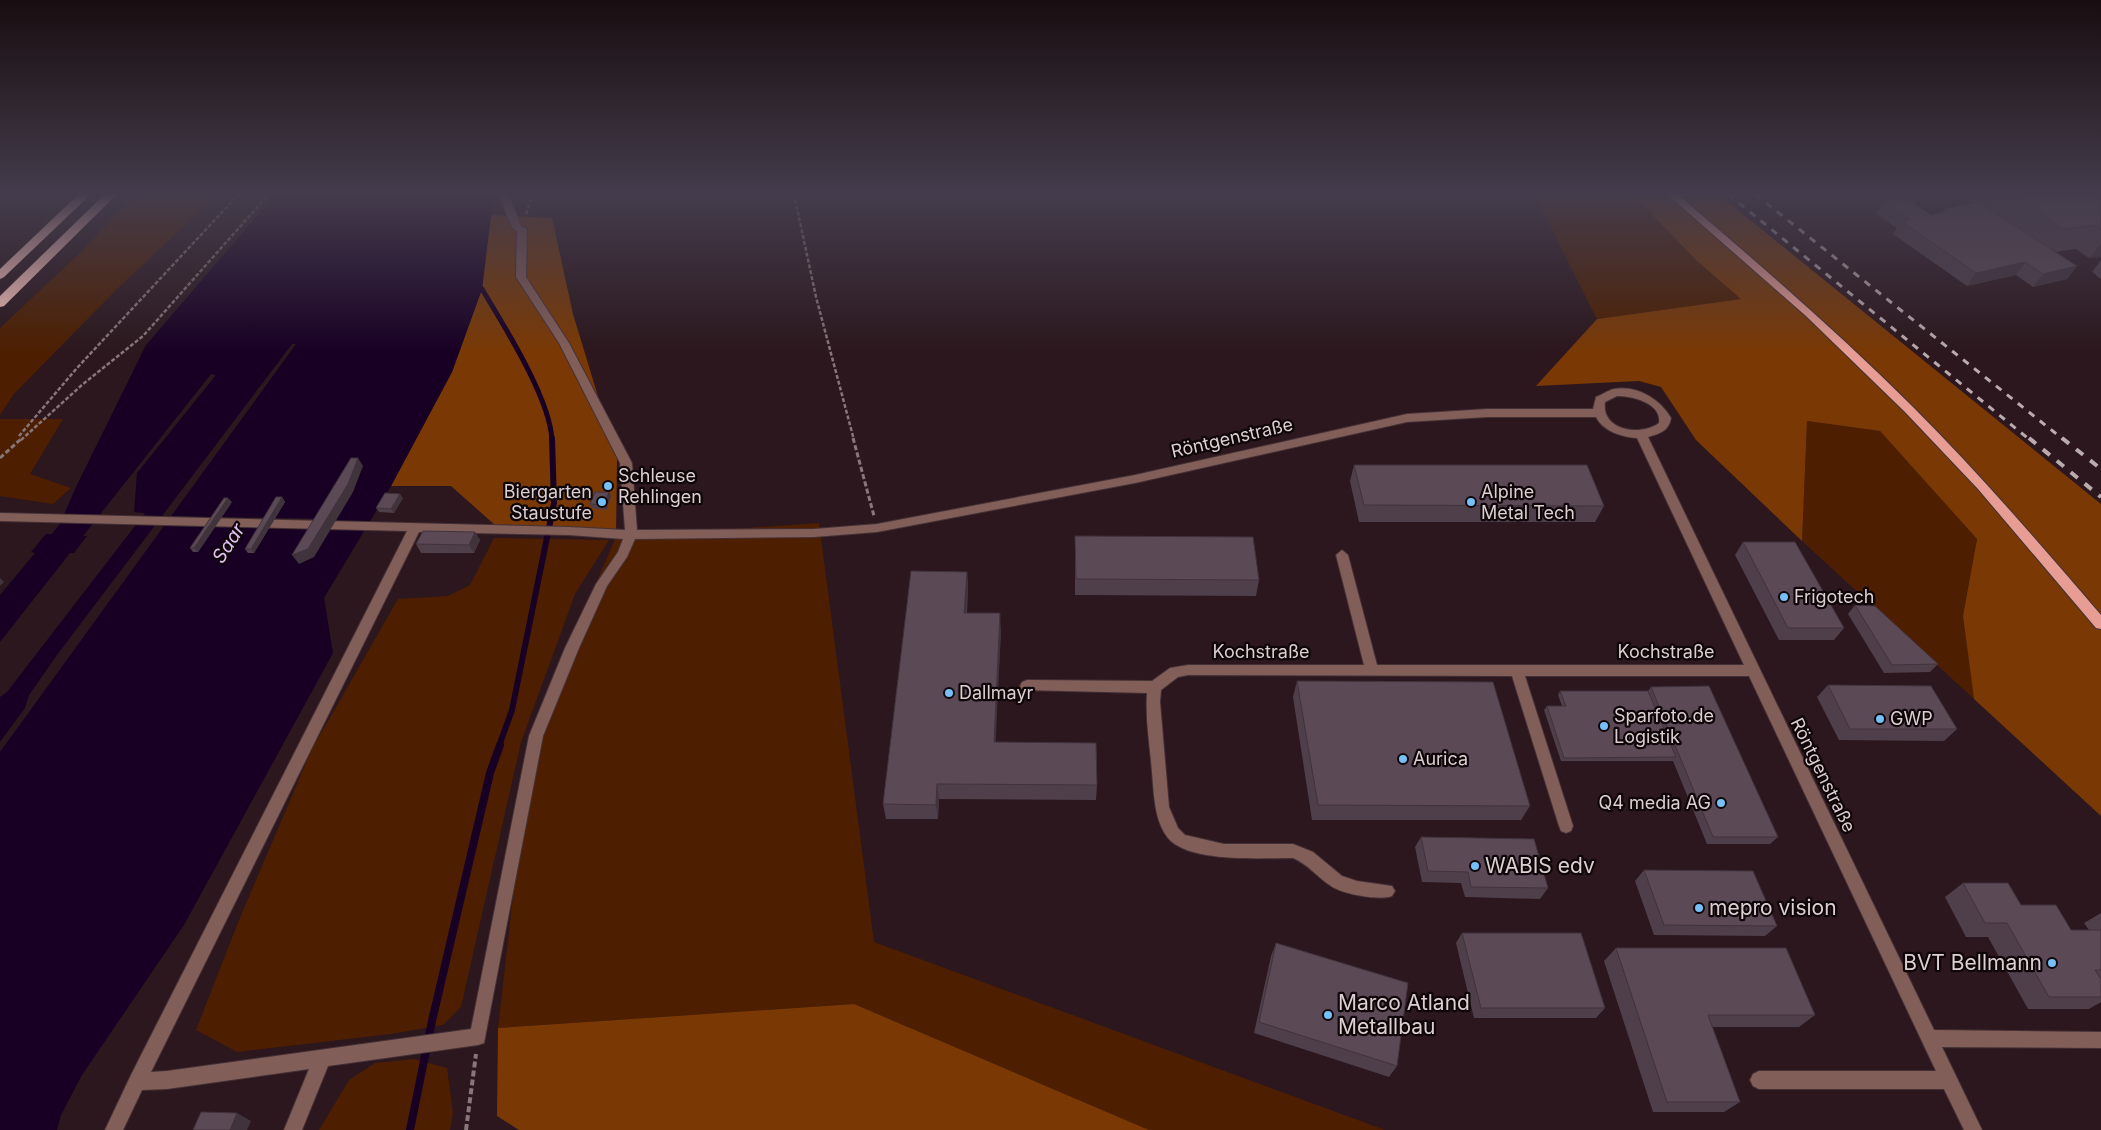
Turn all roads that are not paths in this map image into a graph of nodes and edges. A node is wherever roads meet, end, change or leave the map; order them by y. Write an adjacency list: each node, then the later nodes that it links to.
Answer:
1 (30, 247): 5 (highway)
2 (57, 247): 6 (highway)
3 (522, 247): 11 (street)
4 (1733, 247): 13 (main road)
5 (0, 275)
6 (0, 302)
7 (1599, 413): 8 (street); 8 (street); 11 (street, Röntgenstraße)
8 (1641, 435): 16 (street, Röntgenstraße)
9 (1, 518): 10 (street, Röntgenstraße)
10 (415, 527): 11 (street, Röntgenstraße); 26 (street)
11 (631, 535): 23 (street)
12 (1342, 555): 14 (street)
13 (2101, 624)
14 (1372, 670): 15 (street, Kochstraße); 18 (street, Kochstraße)
15 (1517, 671): 16 (street, Kochstraße); 19 (street)
16 (1752, 671): 21 (street, Röntgenstraße)
17 (1027, 686): 18 (street)
18 (1154, 687): 20 (street)
19 (1566, 826)
20 (1387, 891)
21 (1928, 1038): 22 (street); 25 (street, Röntgenstraße)
22 (2101, 1040)
23 (322, 1059): 26 (street); 28 (street)
24 (1759, 1080): 25 (street)
25 (1949, 1080): 29 (street, Röntgenstraße)
26 (137, 1081): 27 (street)
27 (114, 1130)
28 (292, 1130)
29 (1973, 1130)

